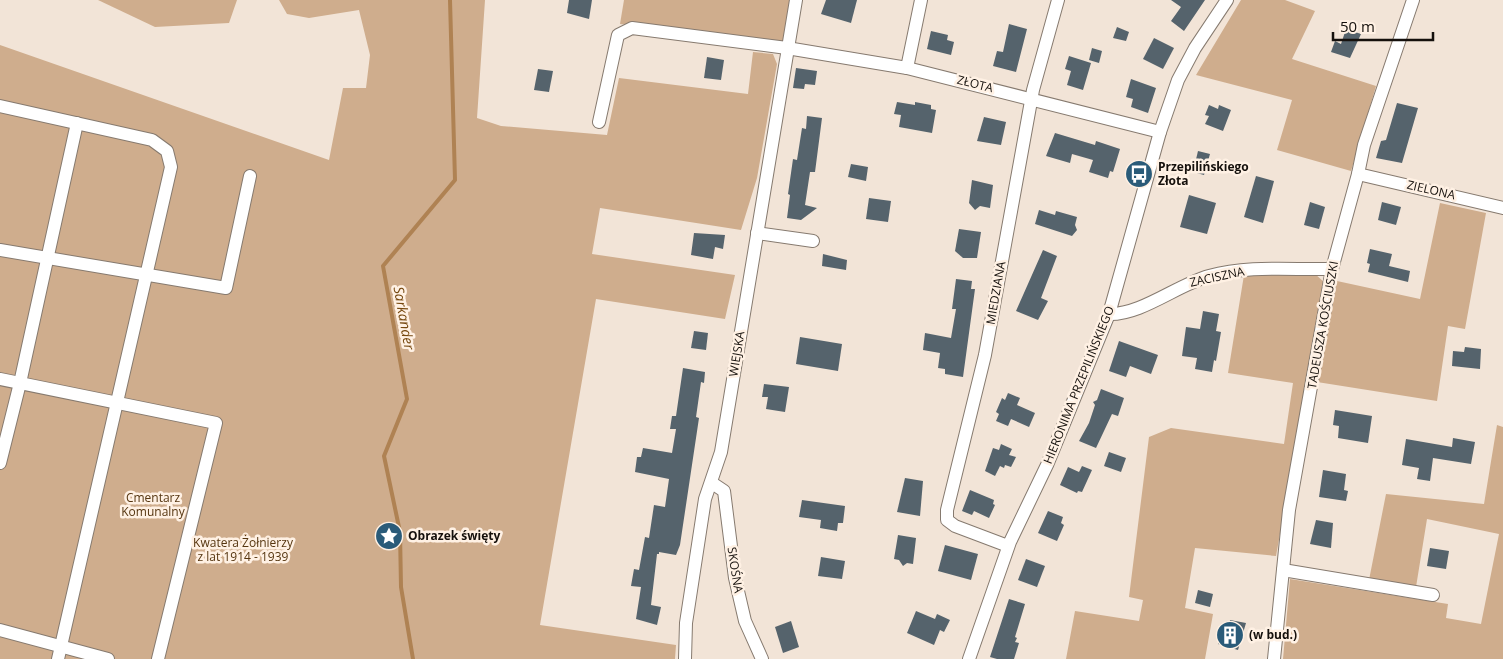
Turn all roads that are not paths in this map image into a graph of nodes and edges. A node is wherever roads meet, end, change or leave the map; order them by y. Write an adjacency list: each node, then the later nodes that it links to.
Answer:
1 (796, 0): 6 (street, WIEJSKA)
2 (921, 0): 7 (street)
3 (1058, 0): 8 (street, MIEDZIANA)
4 (1227, 0): 12 (street, HIERONIMA PRZEPILIŃSKIEGO)
5 (1413, 0): 13 (street, TADEUSZA KOŚCIUSZKI)
6 (787, 48): 7 (street, ZŁOTA); 10 (street); 16 (street, WIEJSKA)
7 (907, 68): 8 (street, ZŁOTA)
8 (1032, 98): 12 (street, ZŁOTA); 28 (street, MIEDZIANA)
9 (0, 106): 11 (street)
10 (599, 122)
11 (77, 123): 19 (street); 21 (street)
12 (1160, 132): 22 (street, HIERONIMA PRZEPILIŃSKIEGO)
13 (1358, 174): 15 (street, ZIELONA); 20 (street, TADEUSZA KOŚCIUSZKI)
14 (250, 176): 21 (street)
15 (1503, 208)
16 (758, 233): 17 (street); 27 (street, WIEJSKA)
17 (813, 241)
18 (0, 250): 19 (street)
19 (47, 257): 21 (street); 24 (street)
20 (1332, 270): 22 (street, ZACISZNA); 29 (street, TADEUSZA KOŚCIUSZKI)
21 (146, 276): 25 (street)
22 (1109, 314): 28 (street, HIERONIMA PRZEPILIŃSKIEGO)
23 (0, 379): 24 (street)
24 (20, 383): 25 (street); 26 (street)
25 (118, 403): 32 (street); 35 (street)
26 (0, 463)
27 (712, 483): 36 (street, WIEJSKA); 37 (street, SKOŚNA)
28 (1008, 546): 38 (street, HIERONIMA PRZEPILIŃSKIEGO)
29 (1282, 570): 30 (street); 39 (street, TADEUSZA KOŚCIUSZKI)
30 (1433, 595)
31 (0, 630): 32 (street)
32 (62, 645): 33 (street); 34 (street)
33 (58, 659)
34 (108, 659)
35 (158, 659)
36 (685, 659)
37 (762, 659)
38 (969, 659)
39 (1274, 659)

